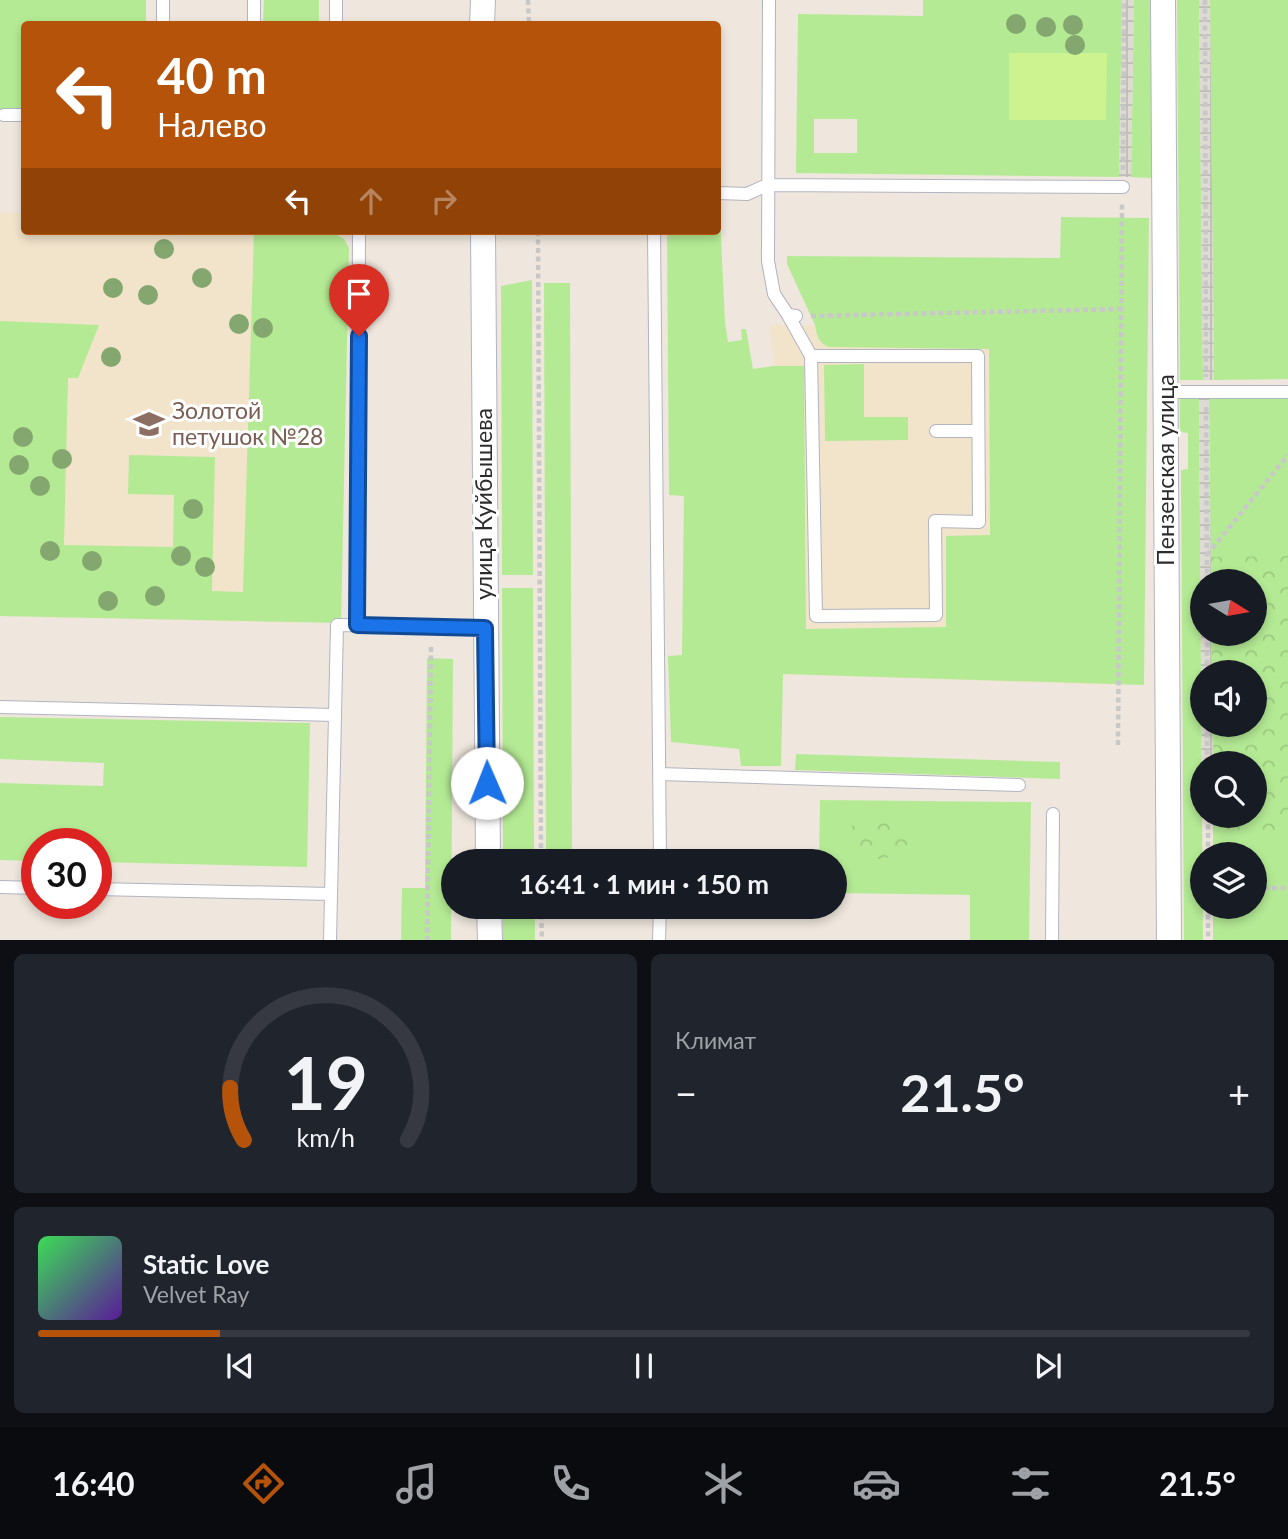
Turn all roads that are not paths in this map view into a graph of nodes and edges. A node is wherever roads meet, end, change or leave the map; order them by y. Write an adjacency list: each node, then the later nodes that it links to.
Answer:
1 (163, 0): 7 (lane)
2 (254, 0): 8 (lane)
3 (336, 0): 9 (lane)
4 (483, 0): 10 (street)
5 (769, 0): 13 (lane)
6 (1163, 0): 21 (street, Пензенская улица)
7 (163, 21)
8 (254, 21)
9 (336, 21)
10 (482, 21)
11 (4, 115): 12 (lane)
12 (21, 115)
13 (767, 185): 14 (lane); 15 (lane); 19 (lane)
14 (1123, 187)
15 (721, 193)
16 (359, 235): 24 (lane)
17 (482, 235): 25 (street, улица Куйбышева)
18 (654, 235): 28 (lane)
19 (811, 356): 23 (lane); 23 (lane)
20 (1288, 391): 21 (lane)
21 (1166, 392): 43 (street, Пензенская улица)
22 (936, 431): 23 (lane)
23 (978, 431)
24 (357, 625): 25 (lane); 27 (lane)
25 (485, 628): 31 (street, улица Куйбышева)
26 (0, 707): 27 (lane)
27 (335, 715): 36 (lane)
28 (660, 774): 29 (lane); 32 (lane)
29 (1018, 785)
30 (1052, 814): 42 (lane)
31 (488, 849)
32 (660, 849)
33 (0, 887): 34 (lane)
34 (21, 888)
35 (112, 889): 36 (lane)
36 (331, 894): 39 (lane)
37 (489, 919): 40 (street)
38 (660, 919): 41 (lane)
39 (330, 940)
40 (490, 940)
41 (659, 940)
42 (1052, 940)
43 (1169, 940)

